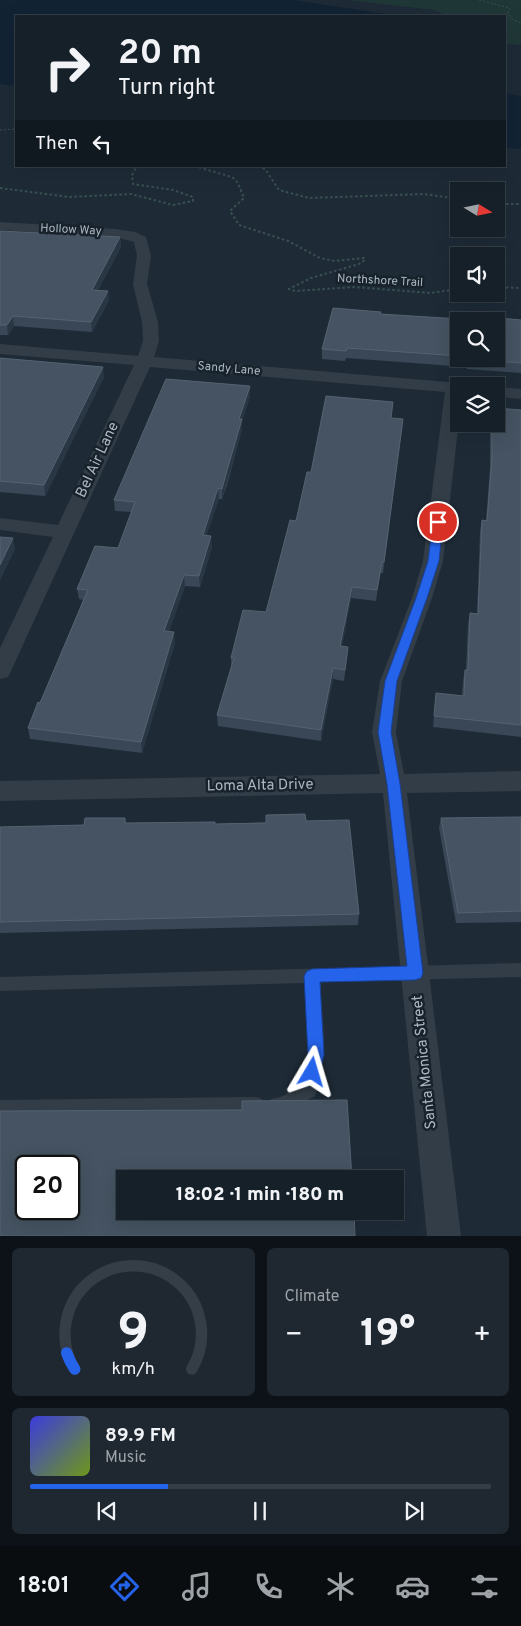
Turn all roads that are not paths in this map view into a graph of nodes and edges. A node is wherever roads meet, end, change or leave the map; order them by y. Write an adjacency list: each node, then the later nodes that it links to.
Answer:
1 (0, 226): 2 (street, Hollow Way)
2 (141, 240): 4 (street, Bel Air Lane)
3 (0, 349): 4 (street, Sandy Lane)
4 (144, 362): 5 (street, Sandy Lane); 10 (street, Bel Air Lane)
5 (450, 388)
6 (505, 393): 7 (street)
7 (521, 394)
8 (450, 432): 13 (street, Santa Monica Street)
9 (0, 524): 10 (street)
10 (64, 532): 11 (street, Bel Air Lane)
11 (0, 671)
12 (521, 781): 13 (street, Loma Alta Drive)
13 (394, 784): 14 (street, Loma Alta Drive); 16 (street, Santa Monica Street)
14 (0, 791)
15 (521, 970): 16 (lane)
16 (415, 973): 17 (lane); 20 (street, Santa Monica Street)
17 (312, 976): 18 (lane); 19 (lane)
18 (0, 984)
19 (0, 1108)
20 (444, 1236)

